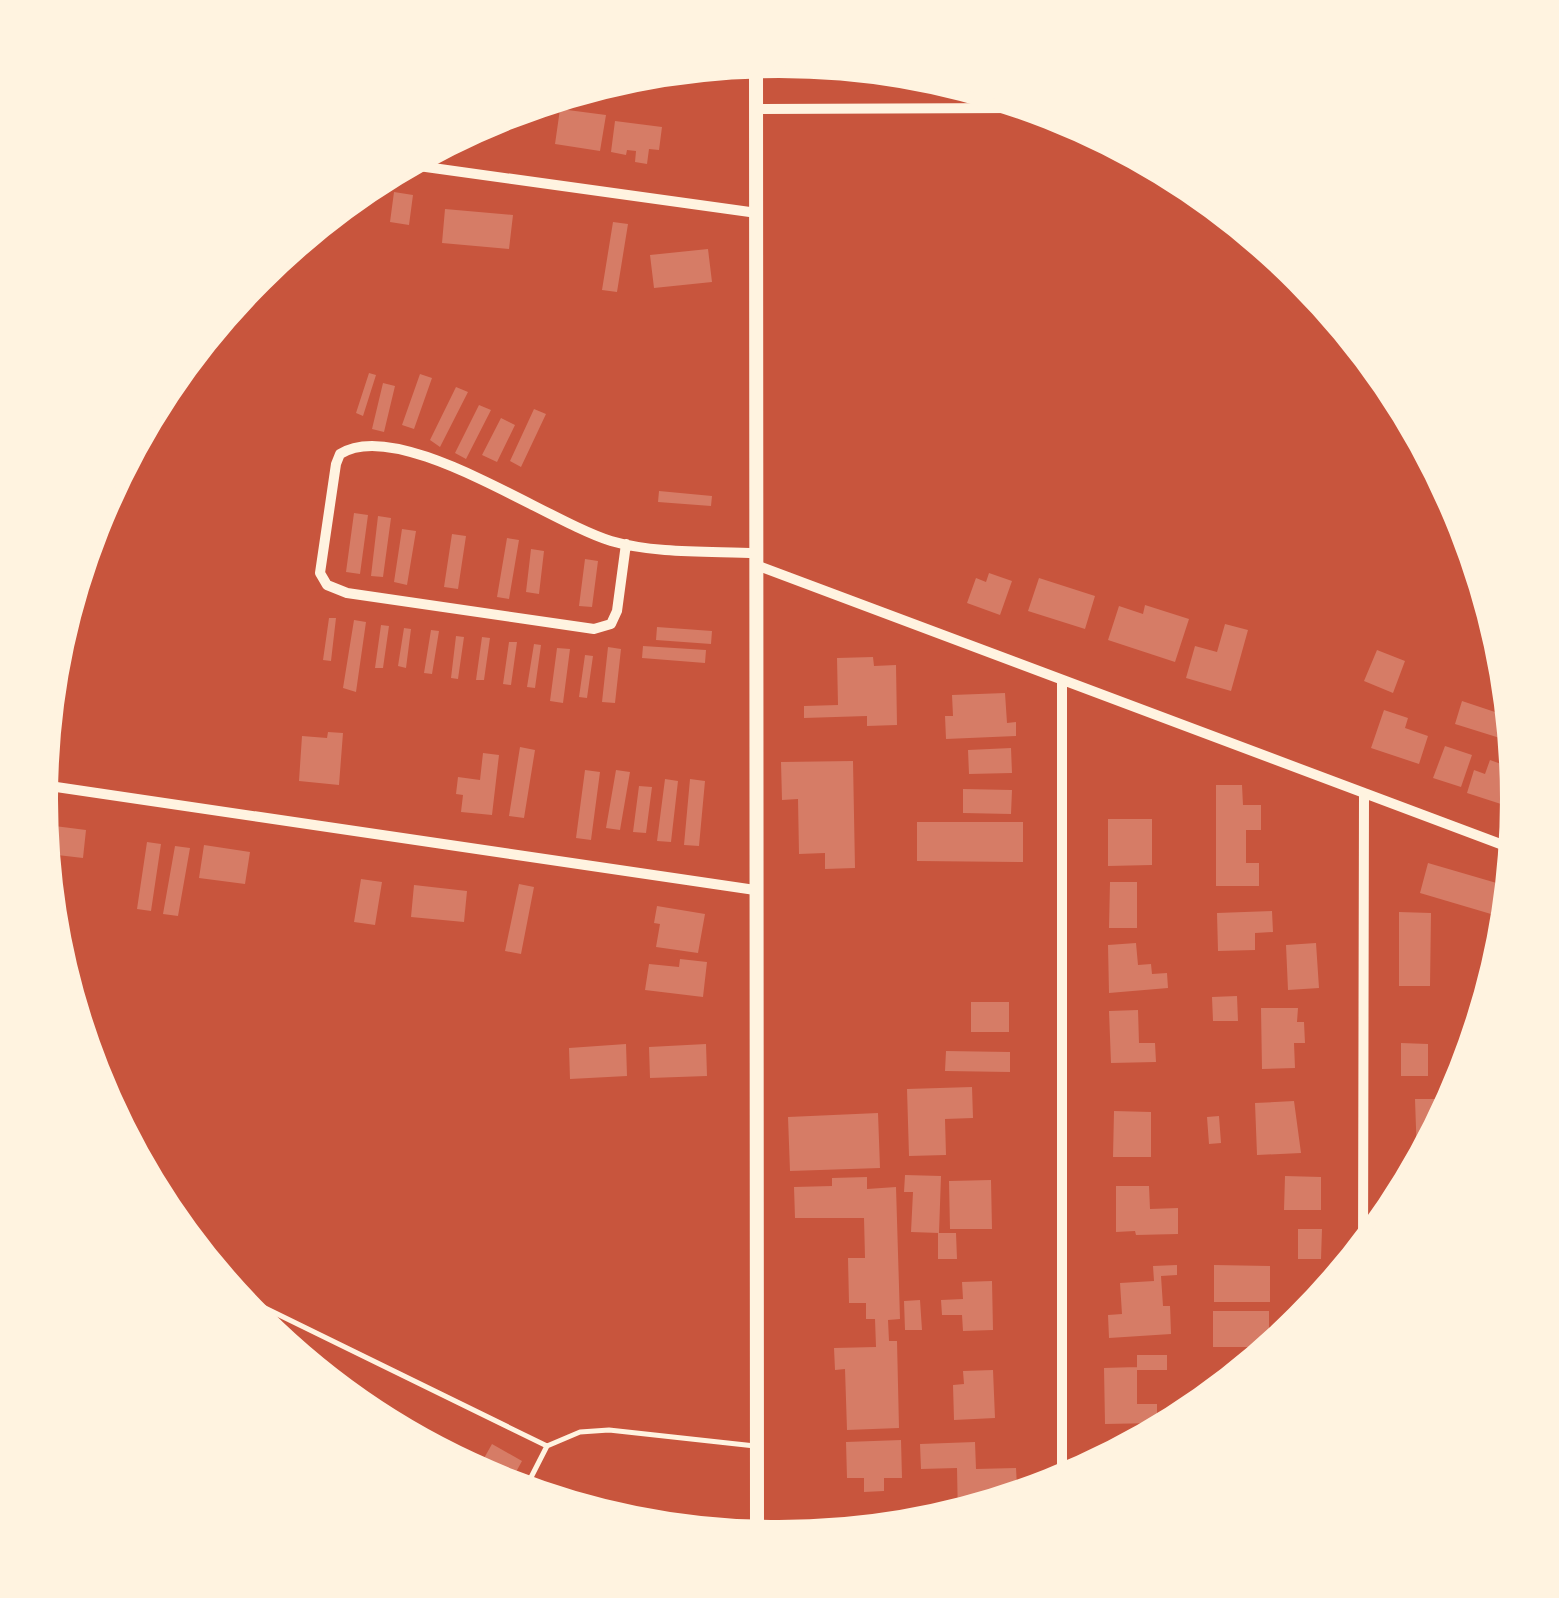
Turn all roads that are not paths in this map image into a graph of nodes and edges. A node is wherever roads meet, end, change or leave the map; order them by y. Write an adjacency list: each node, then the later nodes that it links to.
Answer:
1 (756, 73): 3 (street)
2 (1004, 108): 3 (street)
3 (756, 109): 5 (street)
4 (421, 166): 5 (street)
5 (757, 213): 7 (street)
6 (626, 544): 6 (street); 7 (street)
7 (756, 559): 8 (street); 12 (street)
8 (1062, 680): 10 (street); 17 (street)
9 (53, 786): 12 (street)
10 (1364, 793): 11 (street); 13 (street)
11 (1505, 846)
12 (755, 890): 16 (street)
13 (1363, 1232)
14 (257, 1304): 15 (lane)
15 (547, 1446): 16 (lane); 18 (lane)
16 (756, 1446): 19 (street)
17 (1062, 1469)
18 (529, 1481)
19 (756, 1525)

